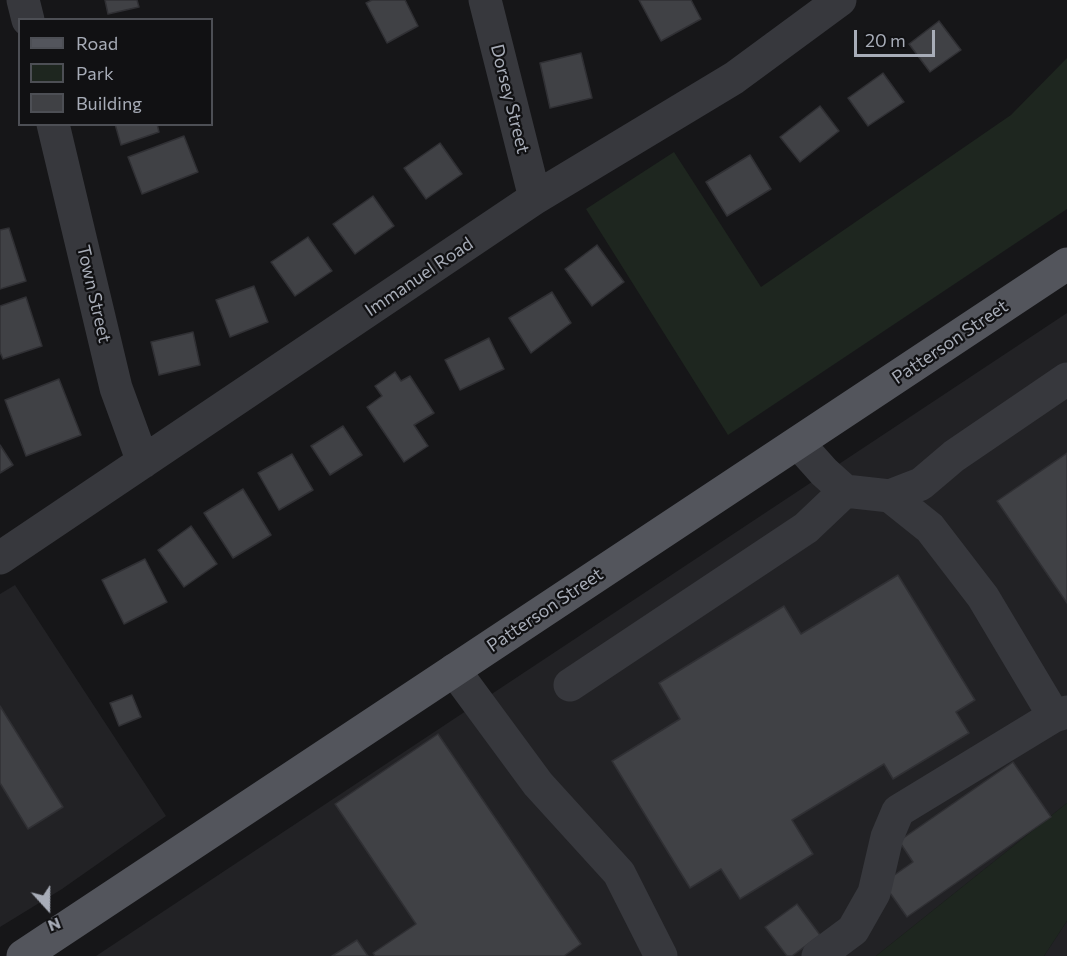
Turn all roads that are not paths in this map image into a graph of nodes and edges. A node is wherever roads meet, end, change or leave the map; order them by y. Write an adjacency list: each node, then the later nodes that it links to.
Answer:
1 (23, 0): 4 (street)
2 (485, 0): 6 (street, Dorsey Street)
3 (840, 0): 6 (street, Immanuel Road)
4 (28, 18)
5 (53, 126): 10 (street, Town Street)
6 (535, 198): 10 (street, Immanuel Road)
7 (1067, 264): 9 (main road, Patterson Street)
8 (1067, 379): 12 (street)
9 (798, 443): 11 (street); 14 (main road, Patterson Street)
10 (143, 462): 13 (street, Immanuel Road)
11 (845, 491): 12 (street); 15 (street)
12 (890, 496): 16 (street)
13 (0, 558)
14 (454, 670): 17 (main road, Patterson Street); 18 (street)
15 (570, 685)
16 (1060, 714): 19 (street)
17 (22, 956)
18 (661, 956)
19 (818, 956)

